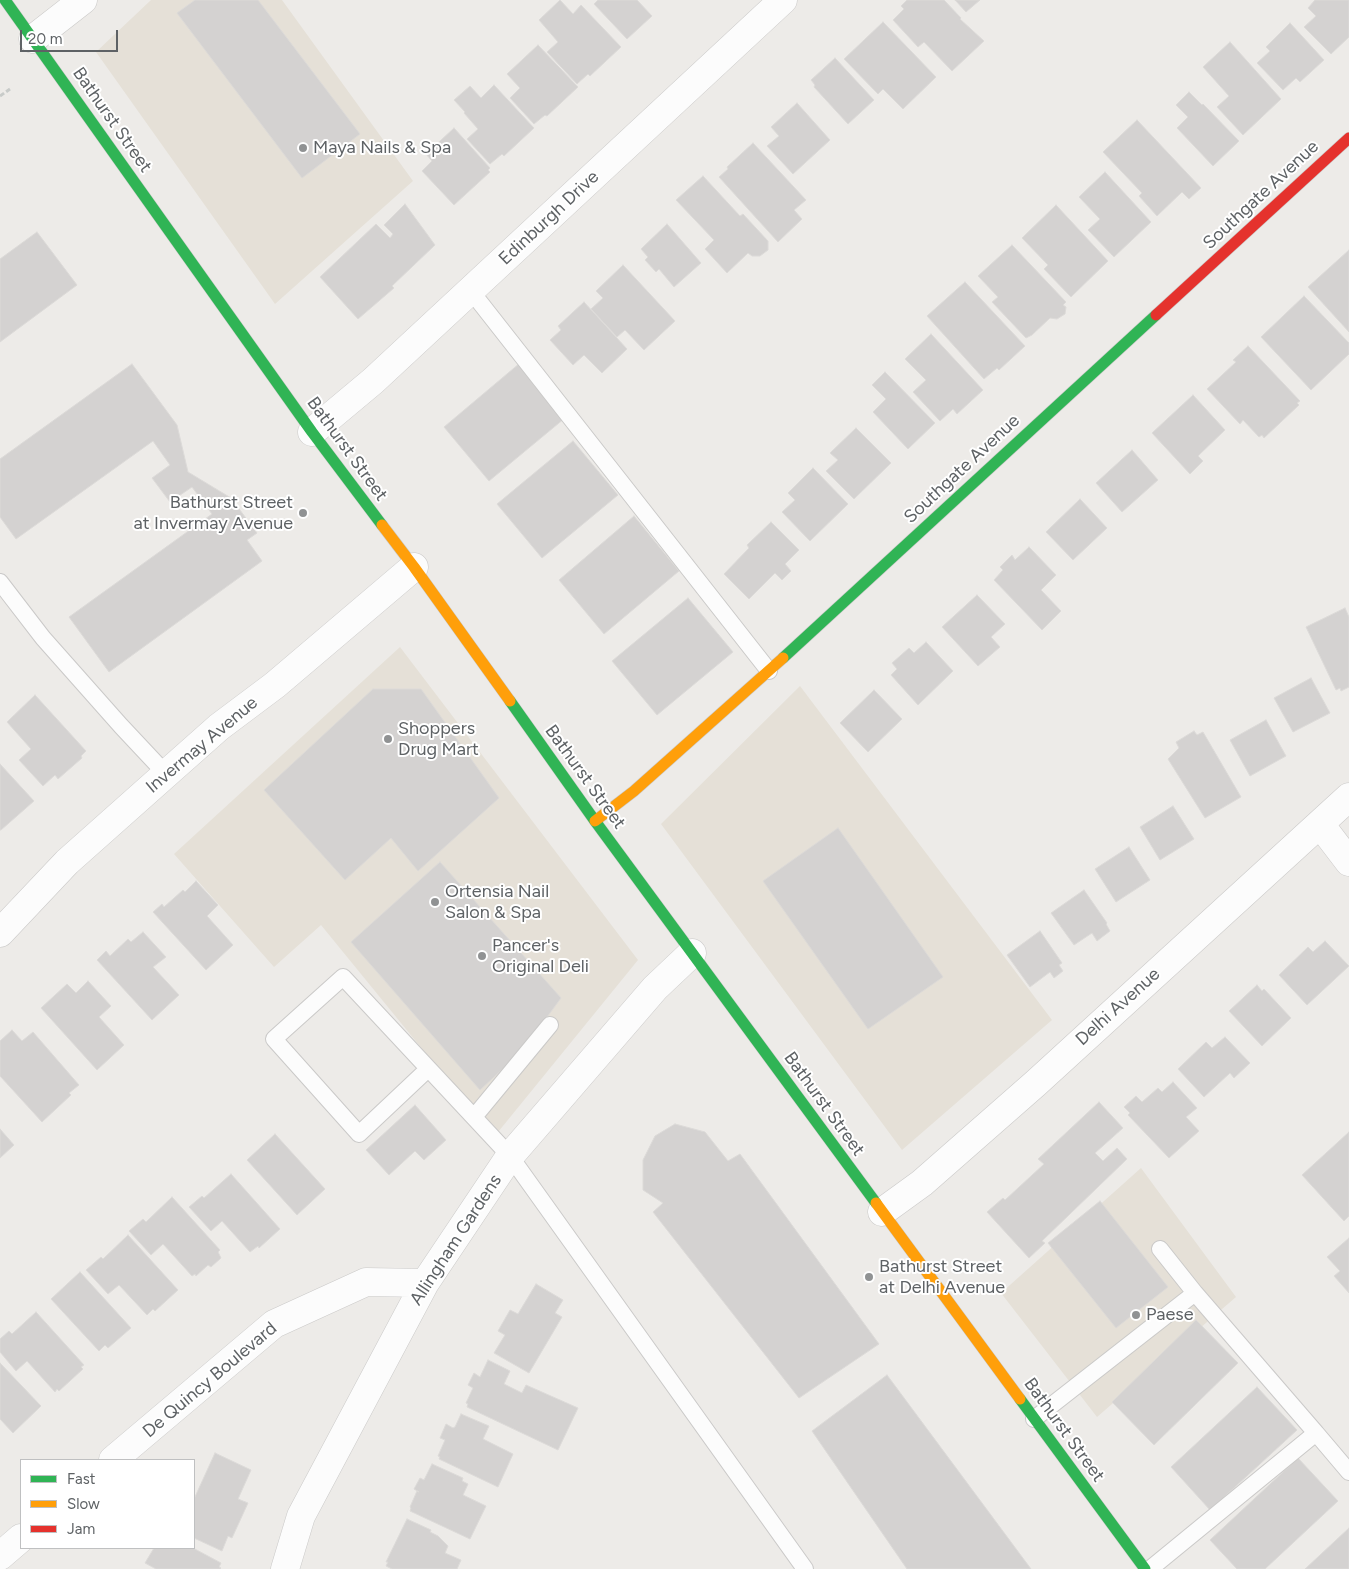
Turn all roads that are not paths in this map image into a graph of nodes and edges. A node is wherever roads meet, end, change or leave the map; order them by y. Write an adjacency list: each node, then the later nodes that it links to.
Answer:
1 (82, 0): 4 (street)
2 (783, 0): 6 (street, Edinburgh Drive)
3 (4, 6): 4 (main road, Bathurst Street)
4 (33, 39): 7 (main road, Bathurst Street)
5 (1349, 138): 10 (main road, Southgate Avenue)
6 (471, 291): 7 (street, Edinburgh Drive); 10 (lane)
7 (312, 432): 8 (main road, Bathurst Street)
8 (414, 568): 11 (street, Invermay Avenue); 13 (main road, Bathurst Street)
9 (0, 582): 11 (lane)
10 (769, 671): 13 (main road, Southgate Avenue)
11 (166, 774): 16 (street, Invermay Avenue)
12 (1349, 797): 14 (street, Delhi Avenue)
13 (595, 821): 17 (main road, Bathurst Street)
14 (1320, 824): 15 (street); 22 (street, Delhi Avenue)
15 (1349, 862)
16 (0, 933)
17 (692, 953): 21 (street, Allingham Gardens); 22 (main road, Bathurst Street)
18 (550, 1025): 20 (lane)
19 (428, 1069): 19 (lane); 20 (lane)
20 (474, 1117): 21 (lane)
21 (510, 1156): 24 (street, Allingham Gardens); 33 (lane)
22 (882, 1212): 26 (main road, Bathurst Street)
23 (1160, 1250): 25 (lane)
24 (425, 1283): 28 (street, De Quincy Boulevard); 32 (street, Allingham Gardens)
25 (1195, 1292): 26 (lane); 27 (lane)
26 (1034, 1419): 34 (main road, Bathurst Street)
27 (1316, 1433): 29 (lane); 35 (lane)
28 (114, 1459)
29 (1349, 1472)
30 (20, 1539): 31 (street)
31 (0, 1556)
32 (285, 1569)
33 (806, 1569)
34 (1145, 1569)
35 (1150, 1569)

